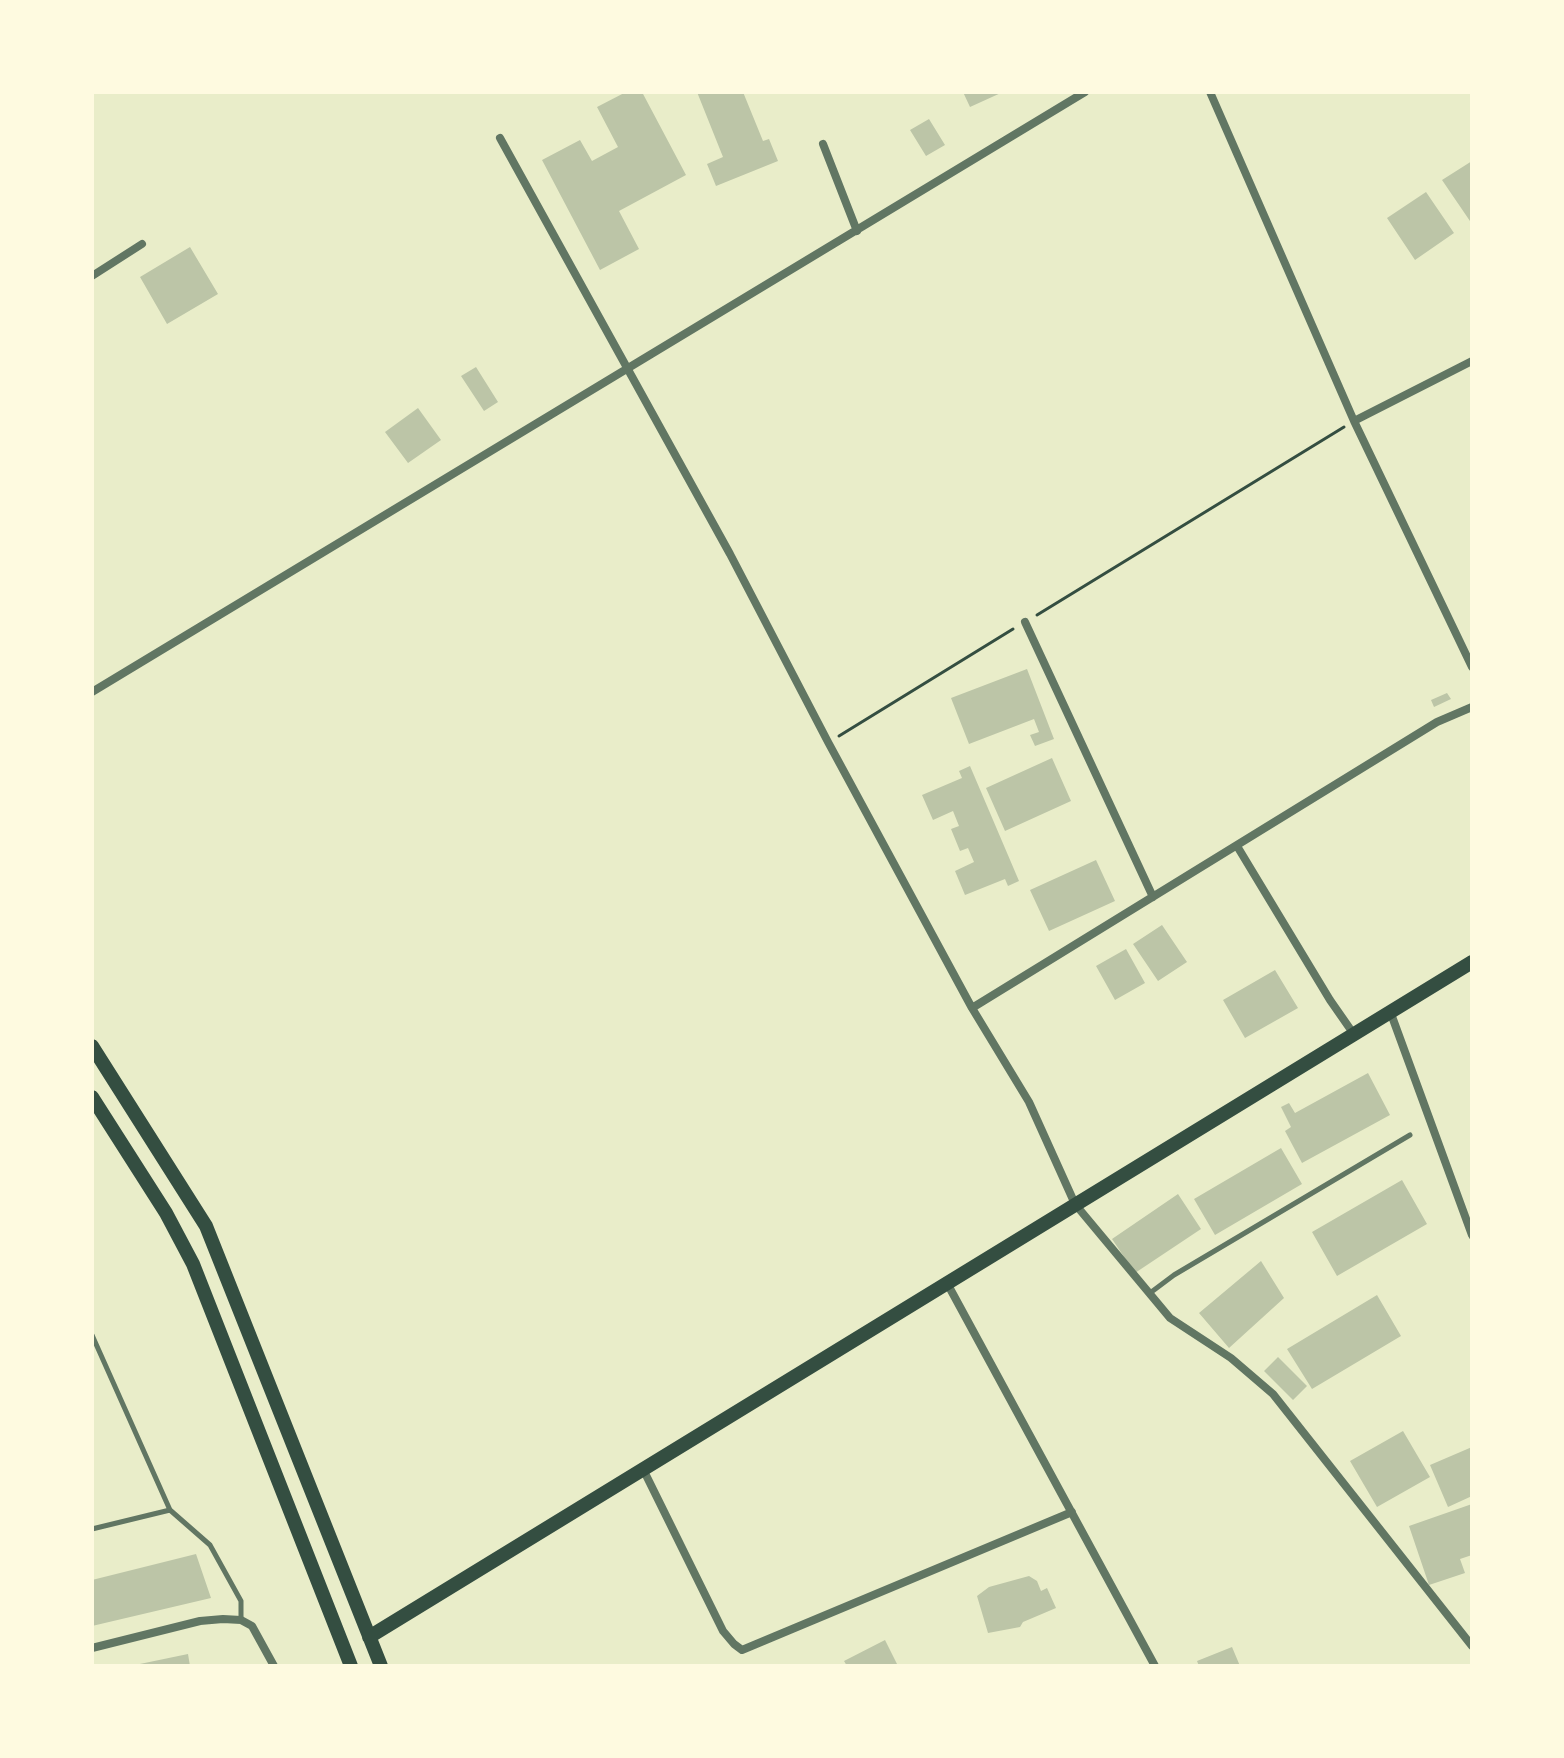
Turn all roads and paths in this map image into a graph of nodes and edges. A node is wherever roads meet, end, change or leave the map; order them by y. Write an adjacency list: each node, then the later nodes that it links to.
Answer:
1 (1085, 92): 5 (street)
2 (1210, 92): 10 (street)
3 (500, 138): 9 (street)
4 (823, 144): 5 (street)
5 (857, 231): 9 (street)
6 (142, 244): 7 (street)
7 (92, 276)
8 (1472, 361): 10 (street)
9 (628, 370): 13 (street); 15 (street)
10 (1354, 421): 11 (path); 12 (street)
11 (1025, 622): 15 (path); 17 (street)
12 (1472, 667)
13 (92, 692)
14 (1472, 707): 16 (street)
15 (828, 742): 19 (street)
16 (1237, 846): 17 (street); 21 (street)
17 (1153, 897): 19 (street)
18 (1472, 962): 20 (main road)
19 (972, 1008): 25 (street)
20 (1390, 1011): 21 (main road); 26 (street)
21 (1353, 1033): 25 (main road)
22 (92, 1046): 35 (main road)
23 (92, 1097): 39 (main road)
24 (1410, 1135): 28 (lane)
25 (1075, 1204): 27 (main road); 28 (street)
26 (1472, 1235)
27 (947, 1283): 30 (main road); 32 (street)
28 (1149, 1293): 36 (street)
29 (92, 1335): 31 (lane)
30 (643, 1469): 32 (street); 35 (main road)
31 (170, 1510): 33 (lane); 34 (lane)
32 (1072, 1512): 41 (street)
33 (92, 1529)
34 (241, 1620): 37 (street); 38 (street)
35 (369, 1637): 40 (main road)
36 (1472, 1646)
37 (92, 1648)
38 (274, 1666)
39 (351, 1666)
40 (381, 1666)
41 (1155, 1666)

